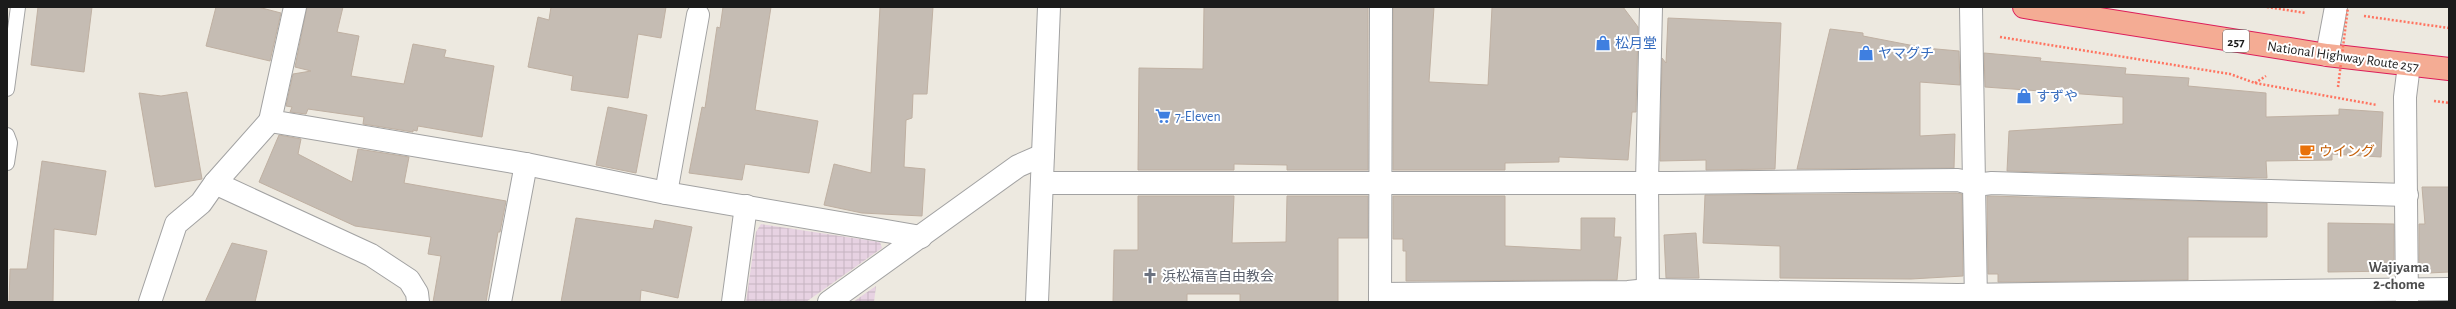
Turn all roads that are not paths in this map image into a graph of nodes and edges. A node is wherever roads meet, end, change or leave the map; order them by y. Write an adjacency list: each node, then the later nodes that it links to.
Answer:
1 (18, 7): 13 (lane)
2 (295, 7): 14 (street)
3 (1049, 7): 16 (street)
4 (1381, 7): 20 (street)
5 (1651, 7): 21 (street)
6 (1971, 7): 23 (street)
7 (2031, 7): 10 (highway, National Highway Route 257 / 257)
8 (2342, 10): 10 (street)
9 (698, 15): 24 (street)
10 (2327, 55): 11 (highway, National Highway Route 257 / 257)
11 (2409, 65): 12 (highway, National Highway Route 257 / 257); 25 (street)
12 (2449, 69)
13 (7, 89)
14 (270, 121): 18 (street); 22 (street)
15 (7, 135): 17 (lane)
16 (1043, 155): 19 (street); 27 (street)
17 (7, 163)
18 (526, 164): 24 (street); 35 (street)
19 (1043, 182): 20 (street); 38 (street)
20 (1380, 182): 21 (street); 31 (street)
21 (1647, 182): 23 (street); 29 (street)
22 (215, 183): 33 (street); 34 (street)
23 (1975, 185): 25 (street); 32 (street)
24 (666, 193): 26 (street)
25 (2407, 195): 30 (street)
26 (746, 206): 27 (street); 36 (street)
27 (921, 237): 37 (street)
28 (2449, 289): 30 (street)
29 (1648, 296): 31 (street); 32 (street)
30 (2407, 296): 32 (street)
31 (1380, 298)
32 (1976, 298)
33 (150, 302)
34 (418, 302)
35 (500, 302)
36 (733, 302)
37 (830, 302)
38 (1037, 302)

